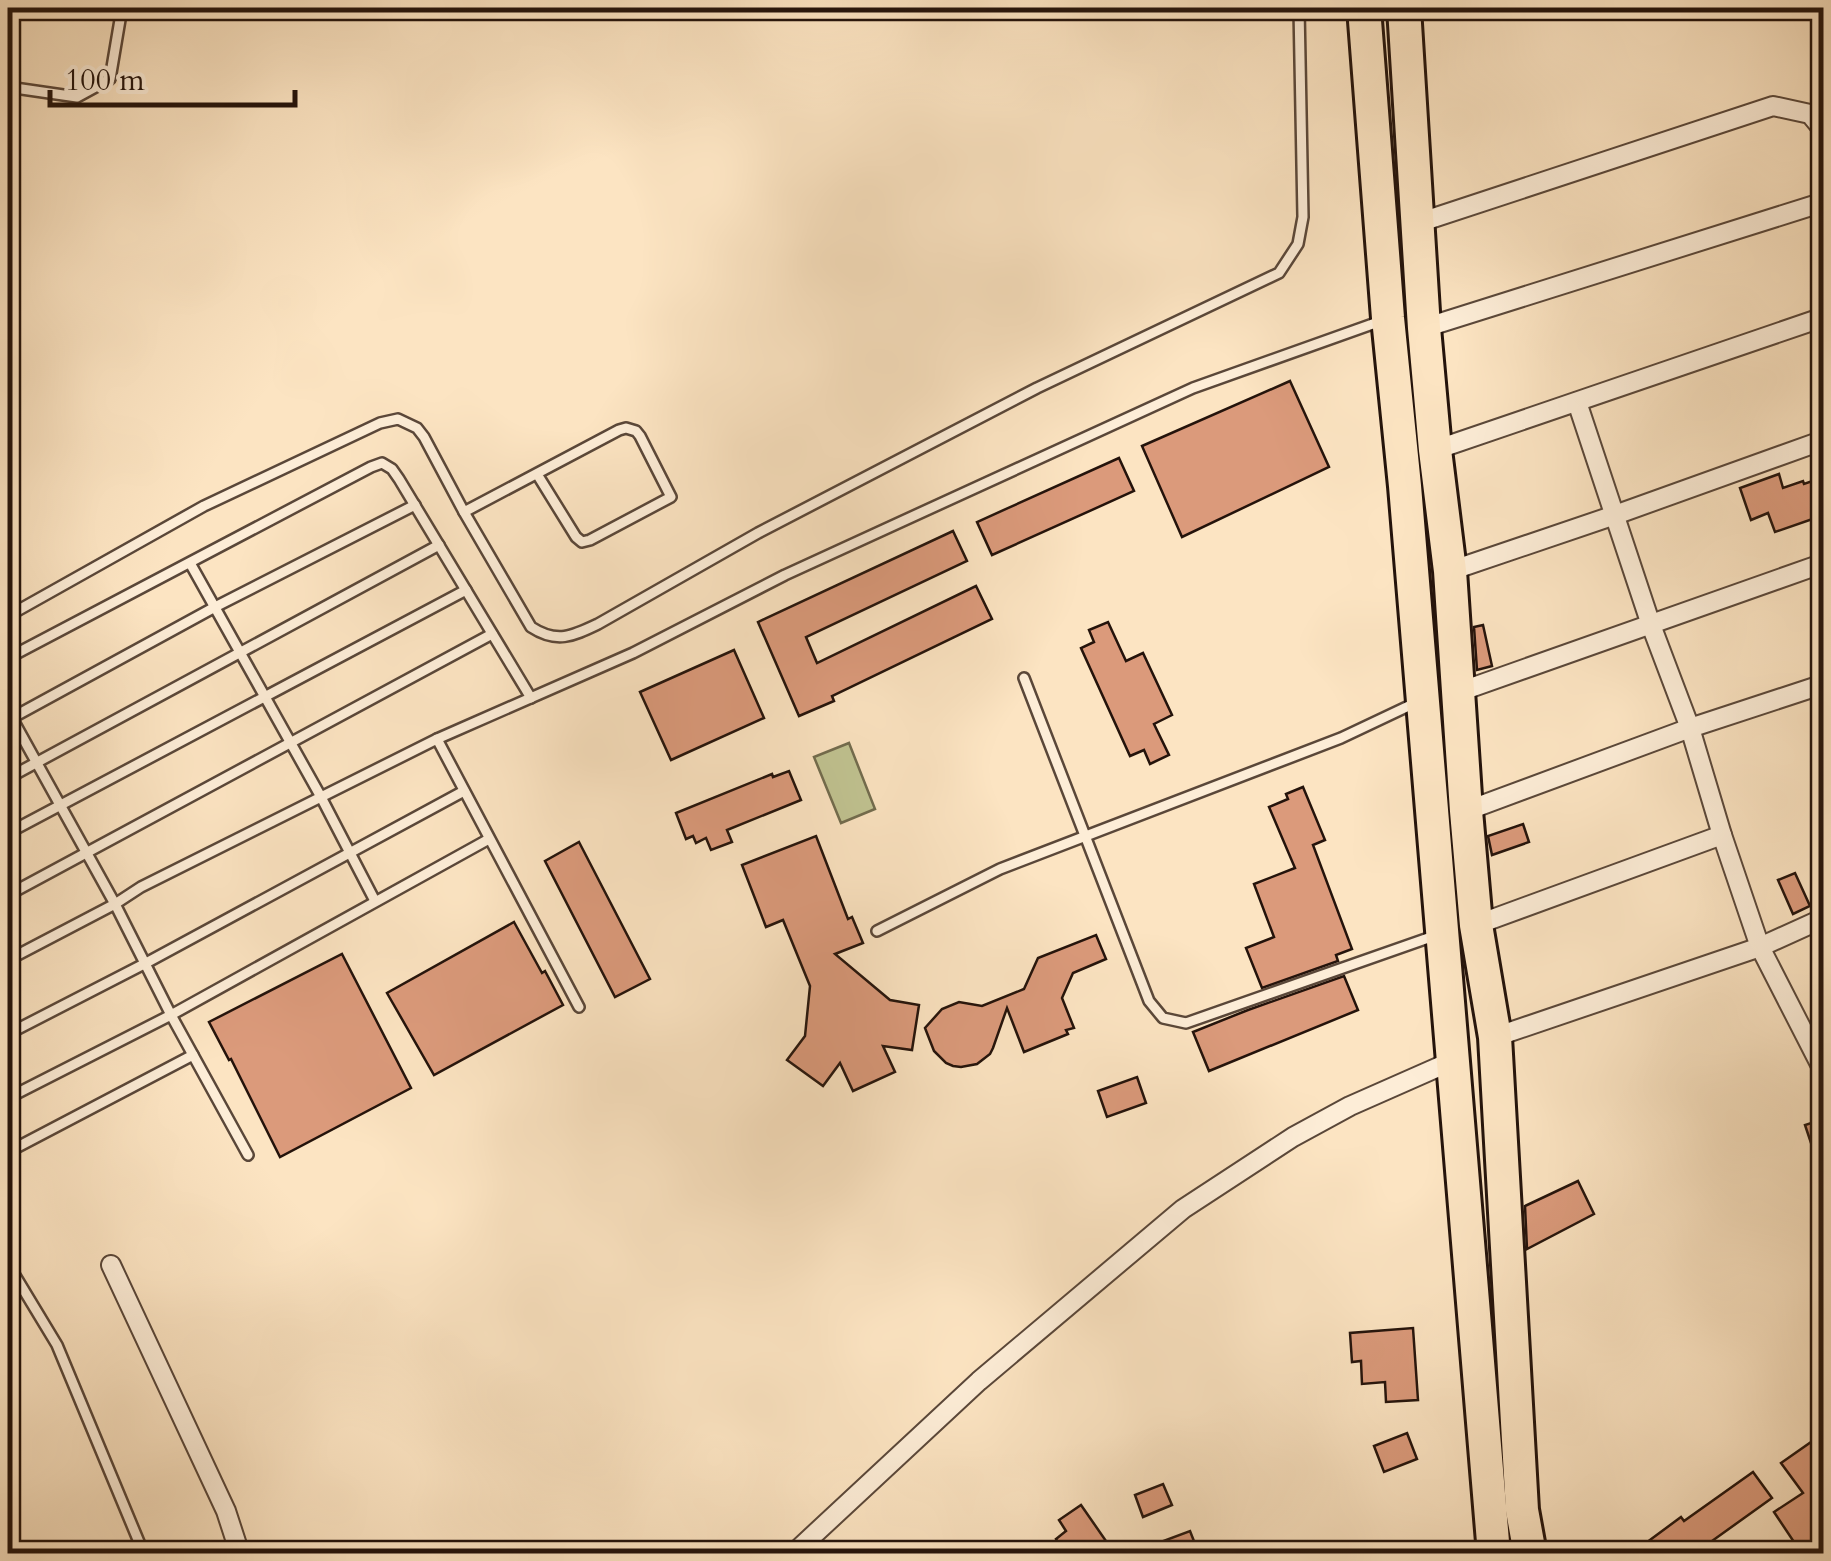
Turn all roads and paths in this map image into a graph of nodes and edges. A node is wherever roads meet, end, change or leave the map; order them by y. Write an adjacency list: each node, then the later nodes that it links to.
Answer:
1 (122, 8): 5 (lane)
2 (1299, 8): 17 (lane)
3 (1364, 8): 10 (highway)
4 (1404, 8): 8 (highway)
5 (8, 87)
6 (1824, 131): 8 (street)
7 (1824, 202): 11 (street)
8 (1418, 223): 11 (highway)
9 (1824, 317): 12 (street)
10 (1388, 318): 34 (lane); 35 (highway)
11 (1424, 328): 14 (highway)
12 (1578, 402): 14 (street); 18 (street)
13 (1824, 440): 18 (street)
14 (1434, 450): 22 (highway)
15 (538, 474): 15 (lane); 17 (lane)
16 (415, 505): 19 (lane); 20 (lane); 24 (lane)
17 (464, 512): 25 (lane)
18 (1615, 515): 22 (street); 26 (street)
19 (439, 545): 23 (lane); 28 (lane)
20 (190, 563): 24 (lane); 29 (lane)
21 (1824, 563): 26 (street)
22 (1450, 571): 32 (highway)
23 (466, 590): 27 (lane); 33 (lane)
24 (215, 607): 28 (lane); 36 (lane)
25 (8, 616)
26 (1650, 625): 32 (street); 37 (street)
27 (492, 634): 34 (lane); 39 (lane)
28 (240, 652): 33 (lane); 40 (lane)
29 (8, 658)
30 (1024, 678): 48 (lane)
31 (1824, 684): 37 (street)
32 (1460, 692): 45 (highway)
33 (265, 696): 39 (lane); 44 (lane)
34 (531, 698): 38 (lane)
35 (1422, 700): 48 (lane); 58 (highway)
36 (9, 717): 40 (lane)
37 (1690, 728): 45 (street); 47 (street)
38 (436, 739): 42 (lane); 43 (lane)
39 (290, 742): 43 (lane); 50 (lane)
40 (36, 762): 41 (lane); 44 (lane)
41 (8, 778)
42 (464, 792): 49 (lane); 51 (lane)
43 (321, 797): 51 (lane); 54 (lane)
44 (59, 804): 46 (lane); 50 (lane)
45 (1466, 810): 56 (highway)
46 (8, 833)
47 (1722, 835): 56 (street); 59 (street)
48 (1085, 838): 57 (lane); 58 (lane)
49 (489, 839): 53 (lane); 62 (lane)
50 (86, 852): 52 (lane); 54 (lane)
51 (351, 853): 53 (lane); 61 (lane)
52 (8, 895)
53 (376, 901): 63 (lane)
54 (115, 904): 60 (lane); 61 (lane)
55 (1824, 918): 59 (street)
56 (1476, 924): 65 (highway)
57 (877, 931)
58 (1442, 933): 67 (highway)
59 (1760, 947): 65 (street); 68 (street)
60 (8, 960)
61 (146, 963): 63 (lane); 64 (lane)
62 (578, 1007)
63 (170, 1014): 66 (lane); 69 (lane)
64 (8, 1034)
65 (1495, 1037): 78 (highway)
66 (193, 1055): 70 (lane); 71 (lane)
67 (1452, 1061): 76 (street); 77 (highway)
68 (1824, 1072)
69 (8, 1098)
70 (8, 1152)
71 (248, 1155)
72 (8, 1264): 74 (lane)
73 (111, 1264): 75 (street)
74 (144, 1554)
75 (240, 1554)
76 (793, 1554)
77 (1494, 1554)
78 (1530, 1554)

